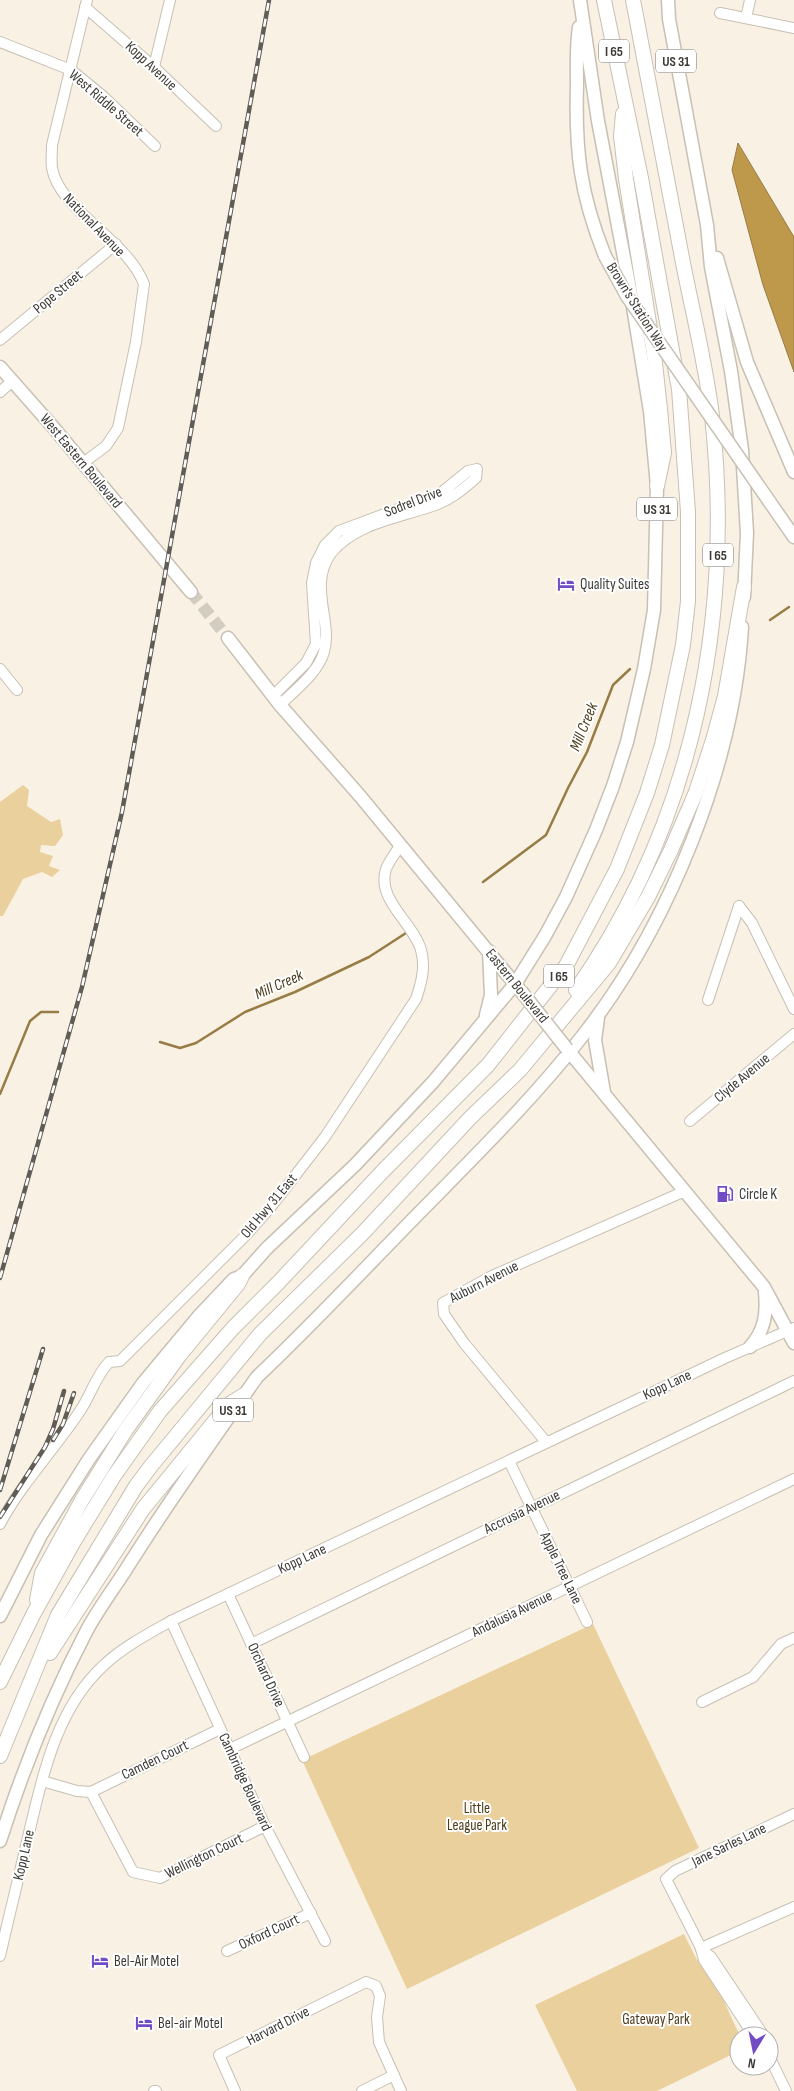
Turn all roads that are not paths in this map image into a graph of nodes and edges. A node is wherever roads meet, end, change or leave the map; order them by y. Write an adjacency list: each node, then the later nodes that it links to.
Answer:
1 (170, 0): 14 (street)
2 (604, 0): 16 (highway, I 65)
3 (633, 0): 44 (highway, I 65)
4 (661, 0): 11 (main road, US 31)
5 (668, 0): 11 (main road)
6 (750, 0): 10 (street)
7 (86, 4): 14 (street, Kopp Avenue); 15 (street, National Avenue)
8 (581, 6): 27 (main road, US 31); 28 (main road, Brown's Station Way, bridge)
9 (720, 14): 10 (street)
10 (746, 18): 12 (street)
11 (668, 20): 19 (main road, US 31)
12 (794, 28)
13 (0, 42): 15 (street, West Riddle Street)
14 (154, 67): 17 (street, Kopp Avenue)
15 (71, 70): 18 (street, West Riddle Street); 20 (street, National Avenue)
16 (624, 101): 27 (highway); 62 (highway, I 65)
17 (216, 126)
18 (155, 146)
19 (707, 225): 26 (main road); 29 (main road, US 31)
20 (116, 244): 21 (street, Pope Street); 25 (street, National Avenue)
21 (0, 340)
22 (0, 367): 23 (main road, West Eastern Boulevard)
23 (12, 381): 24 (street); 25 (main road, West Eastern Boulevard)
24 (0, 392)
25 (83, 463): 30 (main road, West Eastern Boulevard)
26 (794, 472)
27 (657, 486): 37 (main road, US 31)
28 (794, 537)
29 (744, 587): 40 (main road, US 31); 44 (highway)
30 (191, 592)
31 (228, 638): 34 (main road, Eastern Boulevard)
32 (0, 669): 33 (street)
33 (17, 690)
34 (277, 700): 34 (street, Sodrel Drive); 35 (main road, Eastern Boulevard)
35 (400, 845): 36 (main road, Eastern Boulevard); 59 (street, Old Hwy 31 East)
36 (489, 951): 37 (main road, Eastern Boulevard); 41 (main road)
37 (518, 987): 41 (main road, US 31); 43 (main road, Eastern Boulevard, bridge)
38 (708, 1000): 39 (street)
39 (794, 1009)
40 (600, 1011): 43 (main road, US 31); 45 (main road)
41 (485, 1021): 48 (main road, US 31)
42 (794, 1034): 46 (street, Clyde Avenue)
43 (568, 1050): 45 (main road, Eastern Boulevard); 54 (main road, US 31)
44 (520, 1070): 69 (highway, I 65)
45 (605, 1094): 47 (main road, Eastern Boulevard)
46 (690, 1121)
47 (685, 1191): 49 (main road, Eastern Boulevard); 55 (street, Auburn Avenue)
48 (242, 1276): 62 (highway); 63 (main road, US 31)
49 (764, 1287): 50 (main road, Eastern Boulevard); 52 (main road)
50 (791, 1329): 51 (main road, Eastern Boulevard); 52 (street, Kopp Lane)
51 (794, 1343)
52 (750, 1347): 55 (street, Kopp Lane)
53 (794, 1381): 58 (street, Accrusia Avenue)
54 (244, 1395): 69 (highway); 80 (main road, US 31)
55 (546, 1442): 56 (street, Kopp Lane)
56 (509, 1461): 58 (street, Apple Tree Lane); 61 (street, Kopp Lane)
57 (794, 1479): 60 (street, Andalusia Avenue)
58 (532, 1507): 60 (street, Apple Tree Lane); 67 (street, Accrusia Avenue)
59 (0, 1524)
60 (570, 1586): 65 (street, Apple Tree Lane); 71 (street, Andalusia Avenue)
61 (228, 1594): 64 (street, Kopp Lane); 67 (street, Orchard Drive)
62 (34, 1613): 68 (highway, I 65)
63 (0, 1616)
64 (171, 1621): 72 (street, Cambridge Boulevard); 76 (street, Kopp Lane)
65 (587, 1622)
66 (794, 1638): 70 (street)
67 (251, 1644): 71 (street, Orchard Drive)
68 (0, 1682)
69 (30, 1683): 74 (highway, I 65)
70 (702, 1702)
71 (287, 1720): 73 (street, Andalusia Avenue); 75 (street, Orchard Drive)
72 (220, 1728): 73 (street, Cambridge Boulevard); 77 (street, Camden Court)
73 (230, 1749): 79 (street, Cambridge Boulevard)
74 (0, 1756)
75 (304, 1756)
76 (42, 1780): 77 (street); 86 (street, Kopp Lane)
77 (91, 1792): 79 (street, Wellington Court)
78 (794, 1814): 84 (street, Jane Sarles Lane)
79 (265, 1826): 82 (street, Cambridge Boulevard)
80 (0, 1841)
81 (794, 1907): 84 (street)
82 (311, 1913): 83 (street, Cambridge Boulevard); 85 (street, Oxford Court)
83 (325, 1941)
84 (700, 1948): 87 (street); 90 (street)
85 (227, 1951)
86 (0, 1956)
87 (726, 1993): 88 (street); 89 (street)
88 (741, 2026)
89 (747, 2026)
90 (757, 2026)
91 (394, 2075): 93 (street, Harvard Drive); 94 (street); 95 (street)
92 (779, 2076): 96 (street)
93 (235, 2091)
94 (362, 2091)
95 (401, 2091)
96 (786, 2091)

